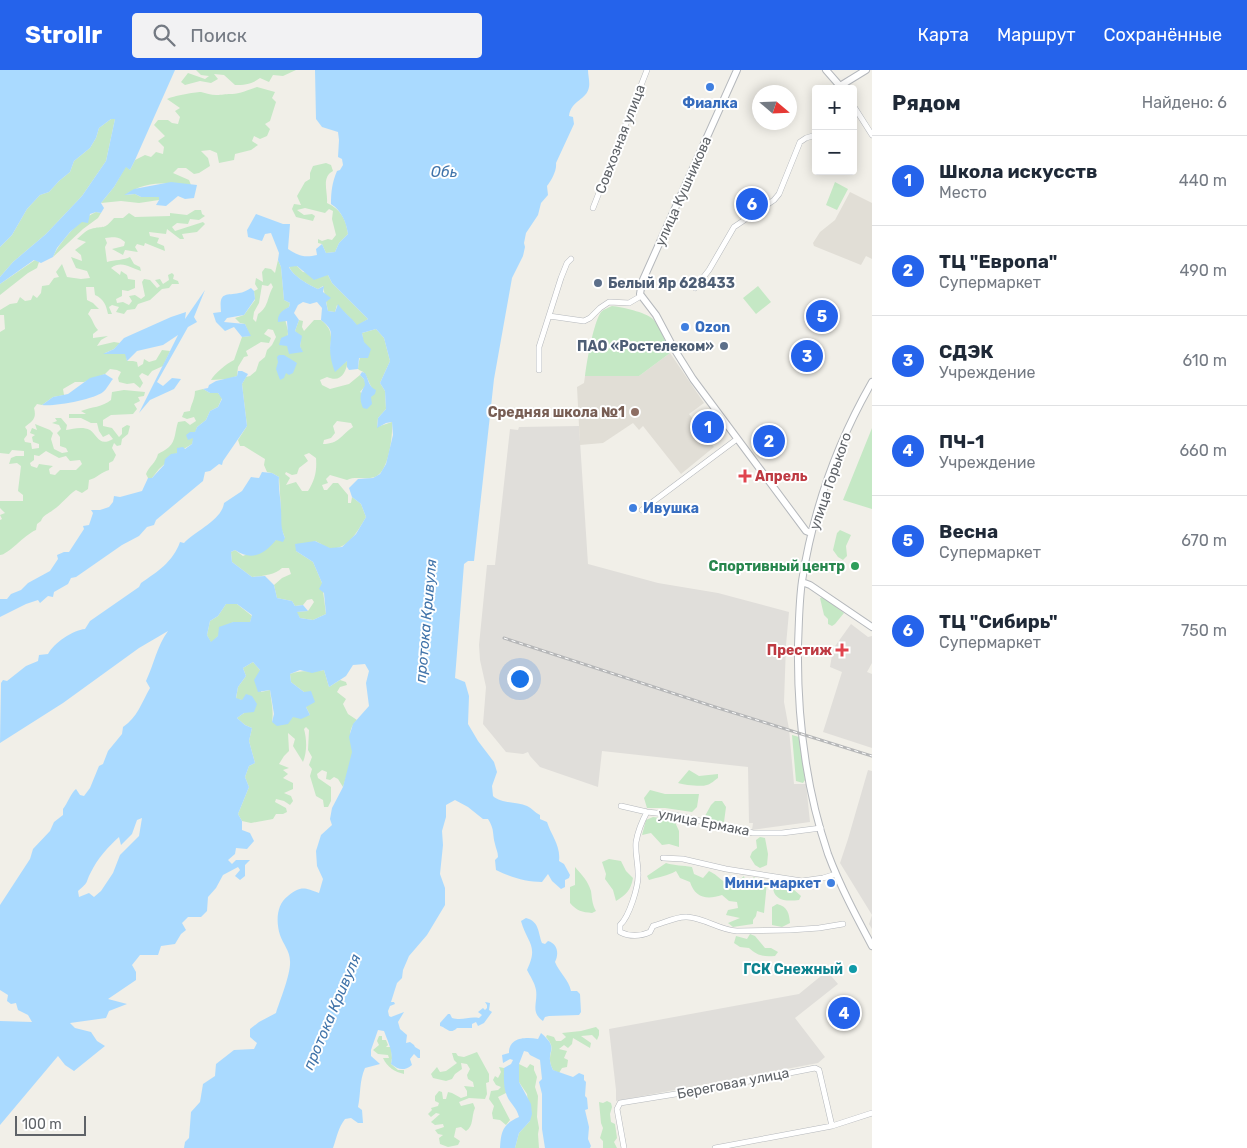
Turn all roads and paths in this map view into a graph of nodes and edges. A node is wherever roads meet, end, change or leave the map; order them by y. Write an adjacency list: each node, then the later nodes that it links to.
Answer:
1 (648, 70): 10 (street, Совхозная улица)
2 (737, 70): 13 (street, улица Кушникова)
3 (826, 70): 5 (street)
4 (866, 70): 6 (street)
5 (839, 85)
6 (844, 85)
7 (857, 111): 8 (street)
8 (872, 135)
9 (812, 136): 12 (street)
10 (593, 208)
11 (571, 259): 14 (street)
12 (695, 288)
13 (641, 296): 14 (street); 17 (street)
14 (549, 316): 15 (street)
15 (539, 370)
16 (872, 382): 19 (street, улица Горького)
17 (736, 439): 18 (street); 19 (street)
18 (642, 510)
19 (811, 533): 20 (street, улица Горького)
20 (802, 582): 21 (street); 24 (street, улица Горького)
21 (872, 627)
22 (621, 806): 23 (street, улица Ермака)
23 (647, 812): 24 (street, улица Ермака); 27 (street, улица Ермака)
24 (820, 828): 26 (street, улица Горького)
25 (663, 858): 26 (street)
26 (836, 874): 28 (street, улица Горького)
27 (843, 924)
28 (872, 946)
29 (872, 1113): 30 (street)
30 (832, 1126): 31 (street, Береговая улица); 32 (street)
31 (624, 1148)
32 (715, 1148)

